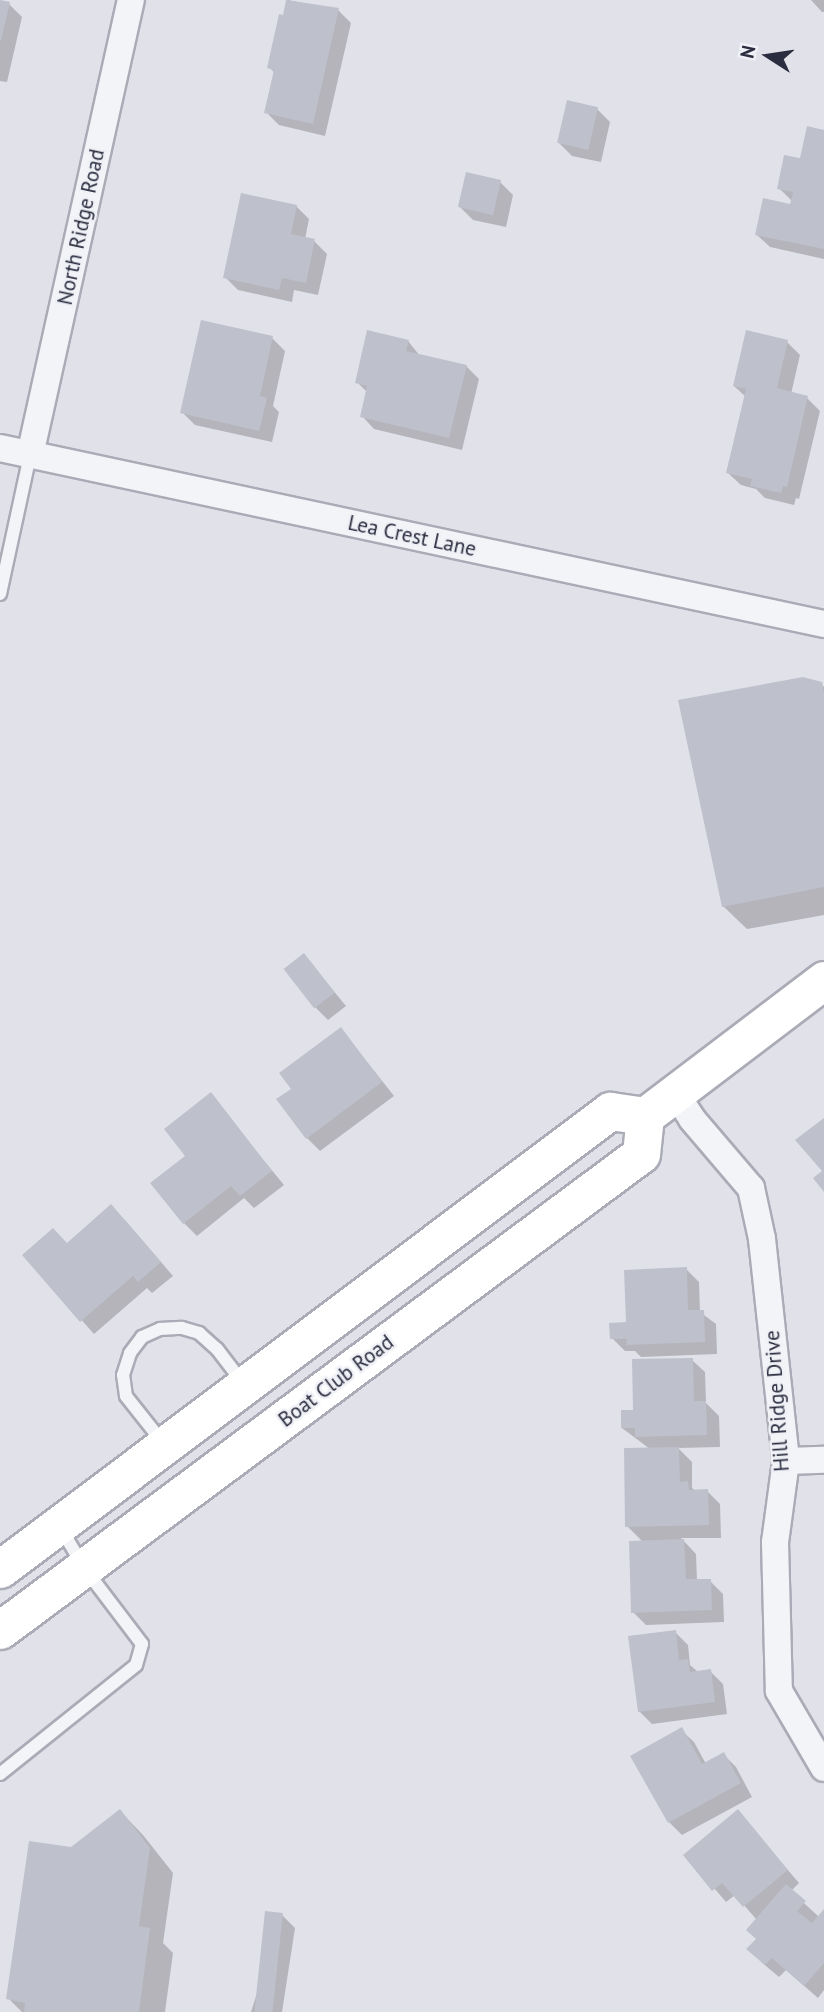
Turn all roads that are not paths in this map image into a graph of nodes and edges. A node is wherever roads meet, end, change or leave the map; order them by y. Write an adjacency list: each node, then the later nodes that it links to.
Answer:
1 (131, 0): 3 (street, North Ridge Road)
2 (0, 448): 3 (street, Lea Crest Lane)
3 (30, 454): 4 (lane); 5 (street, Lea Crest Lane)
4 (0, 594)
5 (824, 624)
6 (824, 981): 7 (main road)
7 (674, 1091): 8 (main road); 12 (street, Hill Ridge Drive)
8 (645, 1116): 9 (main road); 15 (main road, Boat Club Road)
9 (245, 1386): 10 (main road); 10 (lane)
10 (165, 1446): 13 (main road)
11 (824, 1460): 12 (street)
12 (786, 1461): 17 (street, Hill Ridge Drive)
13 (60, 1525): 14 (main road); 15 (lane)
14 (0, 1569)
15 (85, 1569): 16 (main road, Boat Club Road); 18 (lane)
16 (0, 1630)
17 (824, 1768)
18 (0, 1774)

